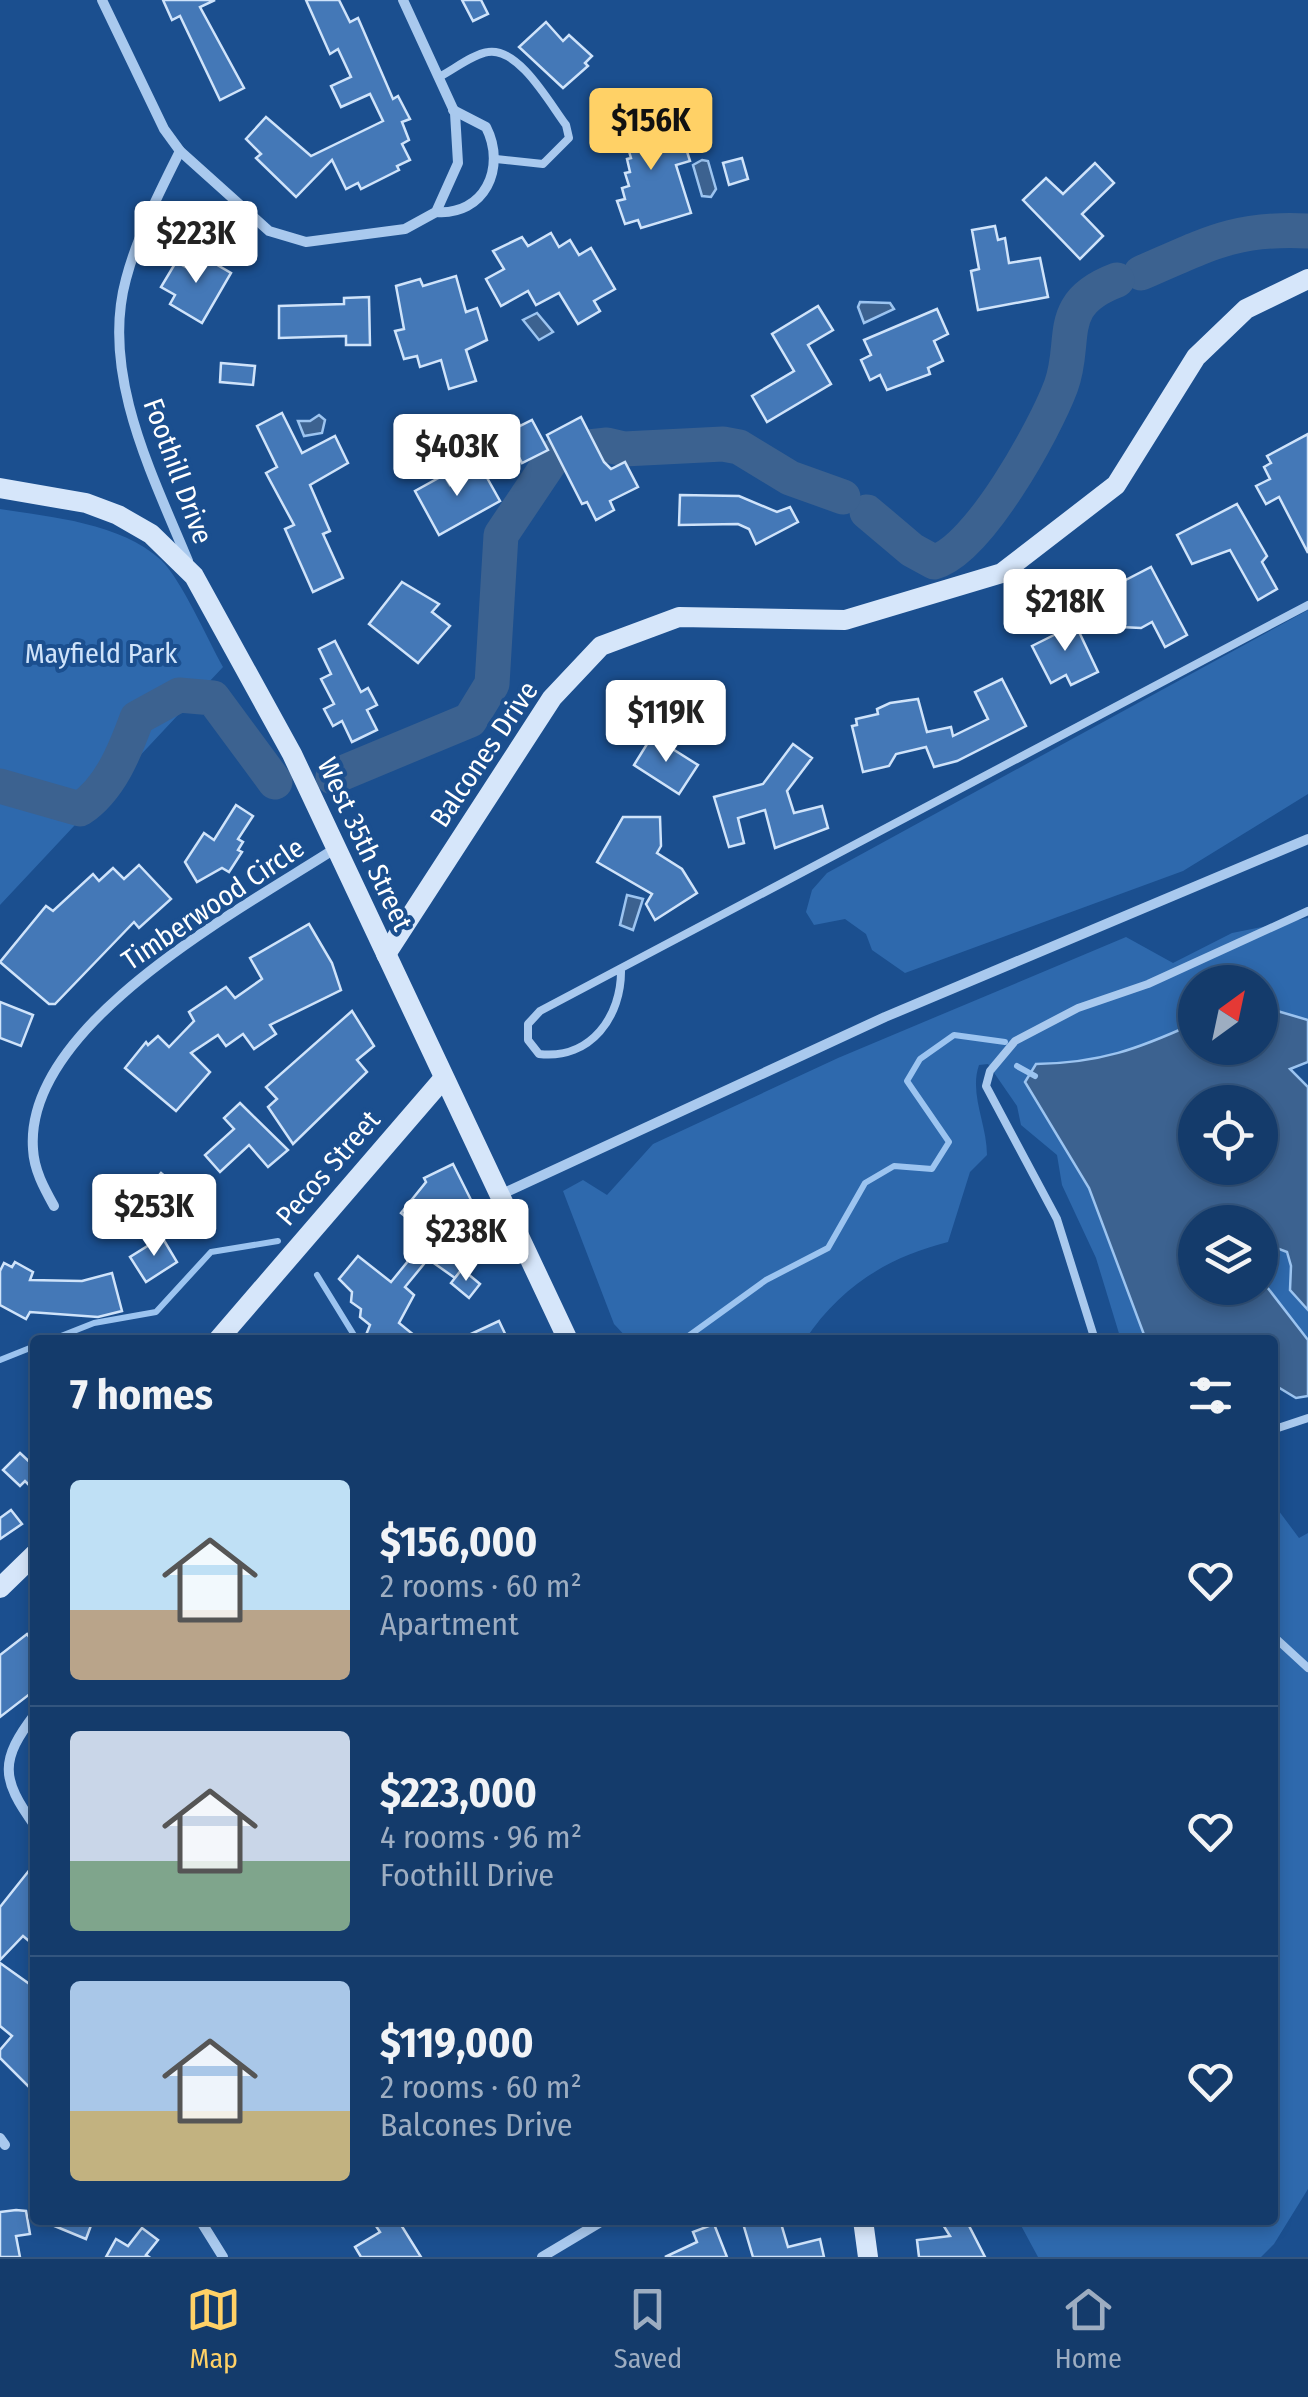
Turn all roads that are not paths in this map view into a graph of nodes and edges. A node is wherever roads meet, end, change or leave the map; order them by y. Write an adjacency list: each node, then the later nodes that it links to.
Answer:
1 (102, 0): 5 (street)
2 (403, 0): 3 (street)
3 (439, 78): 4 (street); 6 (lane)
4 (454, 110): 6 (street); 7 (street)
5 (180, 152): 7 (street); 10 (street, Foothill Drive)
6 (496, 159): 7 (street)
7 (436, 212)
8 (1308, 279): 15 (street, Balcones Drive)
9 (0, 488): 10 (street, West 35th Street)
10 (194, 576): 13 (street, West 35th Street)
11 (1308, 606): 16 (lane)
12 (1308, 838): 18 (street)
13 (336, 848): 15 (street, West 35th Street); 19 (street, Timberwood Circle)
14 (1308, 911): 22 (lane)
15 (386, 954): 17 (street, West 35th Street)
16 (620, 970): 16 (lane)
17 (443, 1078): 18 (street, West 35th Street); 20 (street, Pecos Street)
18 (499, 1196): 21 (street, West 35th Street)
19 (54, 1206)
20 (222, 1335)
21 (566, 1335)
22 (1093, 1335)
23 (1308, 1418): 24 (lane)
24 (1278, 1428)
25 (30, 1559): 26 (street)
26 (0, 1588)
27 (1278, 1641): 28 (lane)
28 (1308, 1668)
29 (30, 1719): 30 (street)
30 (30, 1820)
31 (203, 2225): 34 (street)
32 (596, 2225): 35 (street)
33 (864, 2225): 36 (street)
34 (223, 2257)
35 (542, 2257)
36 (868, 2257)

